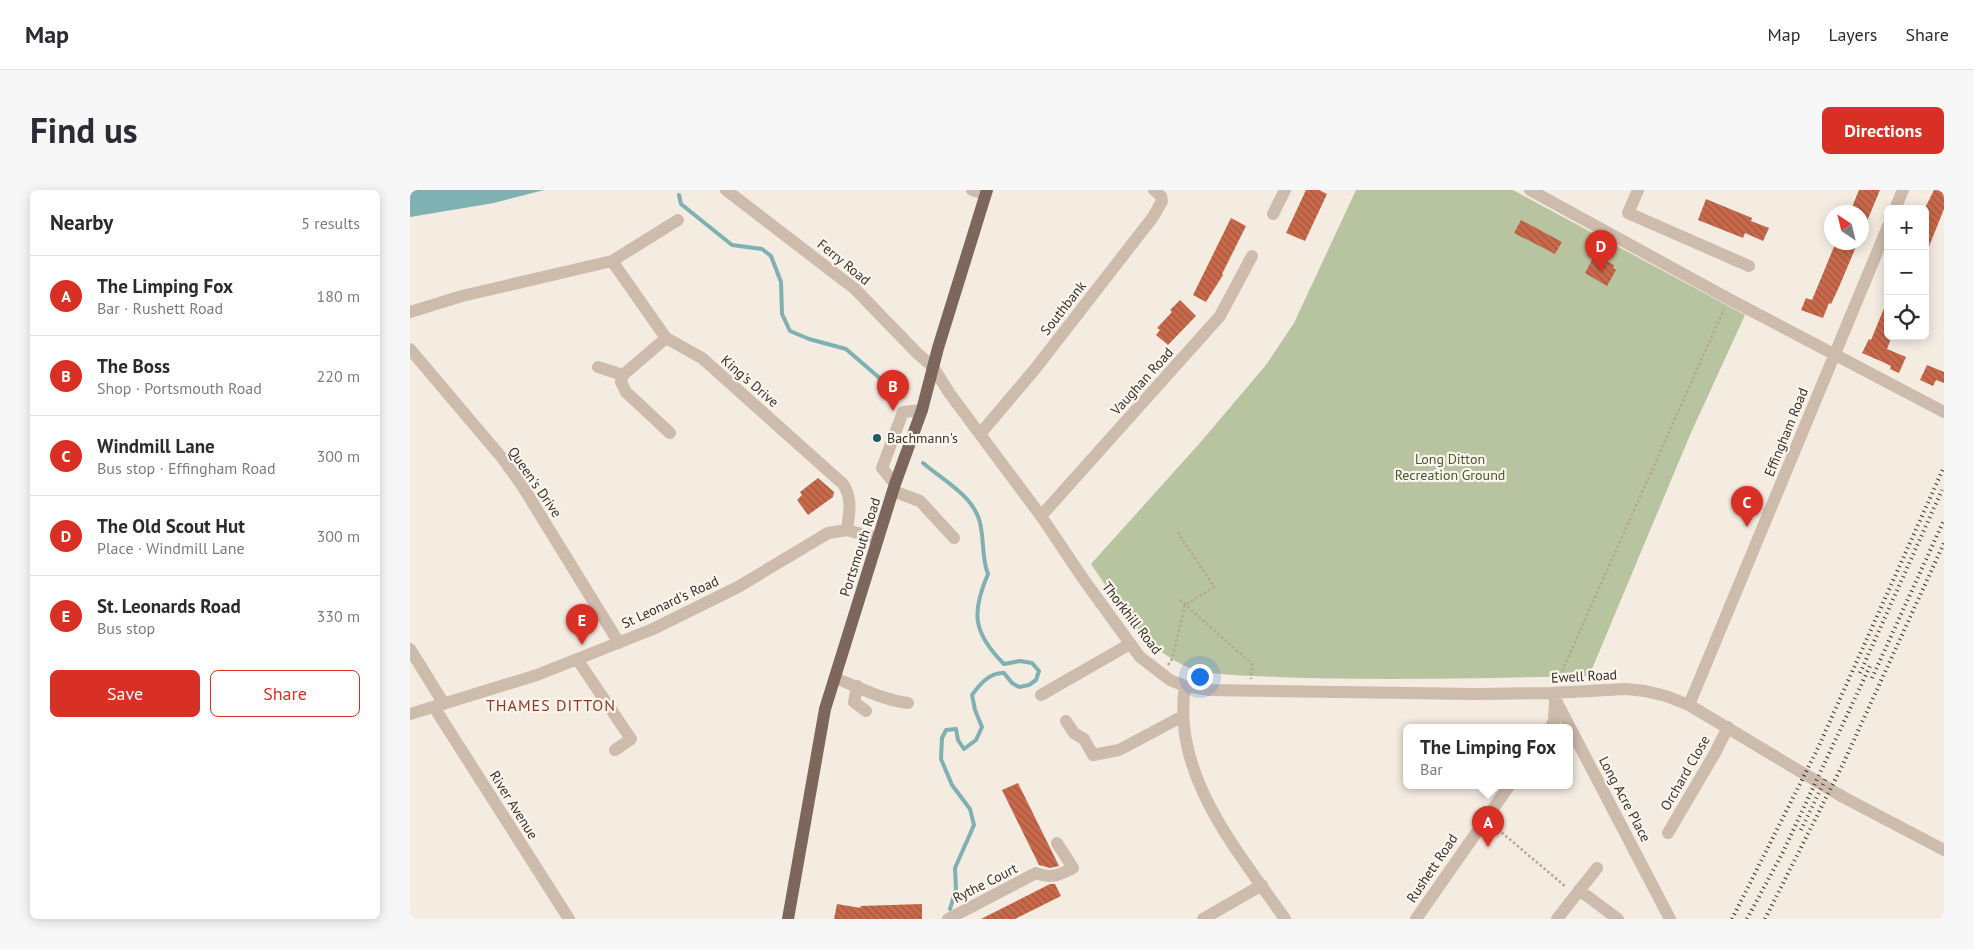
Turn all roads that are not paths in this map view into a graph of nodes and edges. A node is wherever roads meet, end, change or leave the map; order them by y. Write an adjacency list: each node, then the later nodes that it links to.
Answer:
1 (726, 190): 21 (street, Ferry Road)
2 (972, 190): 7 (street)
3 (1285, 190): 10 (street)
4 (1530, 190): 19 (street)
5 (1638, 190): 15 (street)
6 (1903, 190): 9 (street)
7 (986, 192): 21 (main road, Portsmouth Road)
8 (1157, 193): 26 (street, Southbank)
9 (1897, 205)
10 (1273, 214)
11 (678, 220): 14 (street)
12 (1884, 235): 19 (street, Effingham Road)
13 (1252, 256): 28 (street, Vaughan Road)
14 (612, 262): 16 (street); 17 (street, King's Drive)
15 (1749, 266)
16 (410, 312)
17 (666, 338): 22 (street); 29 (street, King's Drive)
18 (410, 349): 32 (street, Queen's Drive)
19 (1834, 354): 24 (street); 43 (street, Effingham Road)
20 (598, 367): 22 (street)
21 (933, 367): 23 (main road, Portsmouth Road); 26 (street, Thorkhill Road)
22 (623, 375): 25 (street)
23 (922, 410): 27 (main road, Portsmouth Road); 27 (street)
24 (1944, 412)
25 (670, 433)
26 (980, 434): 28 (street, Thorkhill Road)
27 (894, 487): 30 (street); 31 (main road, Portsmouth Road)
28 (1041, 516): 33 (street, Thorkhill Road)
29 (847, 530): 31 (street); 32 (street, St Leonard's Road)
30 (954, 538)
31 (878, 539): 36 (main road, Portsmouth Road)
32 (619, 643): 35 (street, St Leonard's Road)
33 (1130, 644): 38 (street, Thorkhill Road); 40 (street)
34 (410, 650): 42 (street, River Avenue)
35 (577, 659): 42 (street, St Leonard's Road); 52 (street)
36 (835, 678): 37 (street); 61 (main road, Portsmouth Road)
37 (857, 686): 41 (street); 44 (street)
38 (1185, 686): 39 (street, Ewell Road); 46 (street)
39 (1552, 693): 43 (street, Ewell Road); 48 (street); 49 (street, Long Acre Place)
40 (1041, 695)
41 (908, 703)
42 (439, 705): 45 (street, St Leonard's Road); 60 (street, River Avenue)
43 (1689, 705): 50 (street, Ewell Road)
44 (866, 711)
45 (410, 714)
46 (1183, 716): 47 (street); 58 (street)
47 (1066, 721)
48 (1551, 724)
49 (1568, 724)
50 (1728, 727): 54 (street, Orchard Close); 56 (street, Ewell Road)
51 (1573, 733): 68 (street, Long Acre Place)
52 (615, 750)
53 (1507, 789): 65 (street, Rushett Road)
54 (1668, 833)
55 (1056, 843): 62 (street, Rythe Court)
56 (1944, 850)
57 (1597, 868): 59 (street)
58 (1262, 885): 63 (street); 64 (street)
59 (1577, 893): 66 (street); 67 (street)
60 (569, 919)
61 (788, 919)
62 (948, 919)
63 (1203, 919)
64 (1286, 919)
65 (1416, 919)
66 (1557, 919)
67 (1618, 919)
68 (1670, 919)

